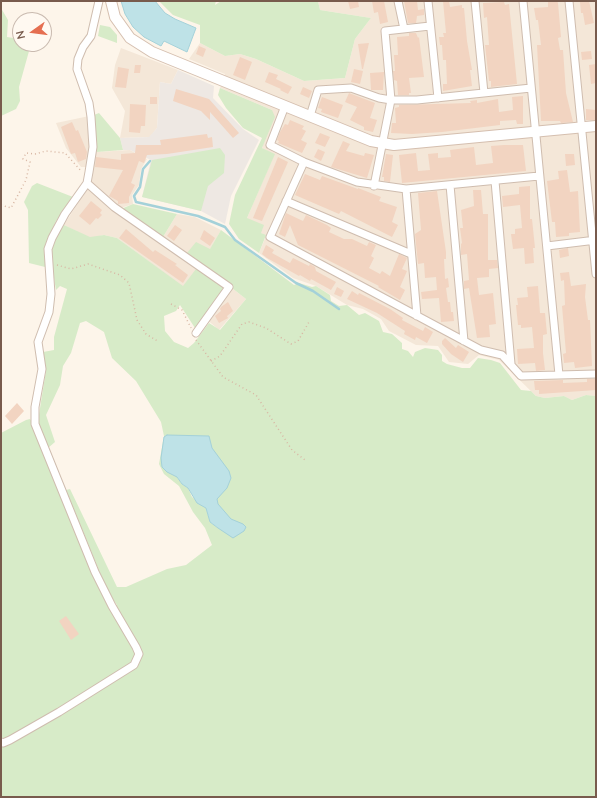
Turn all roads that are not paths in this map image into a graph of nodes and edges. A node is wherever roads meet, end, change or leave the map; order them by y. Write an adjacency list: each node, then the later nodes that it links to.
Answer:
1 (99, 1): 23 (street)
2 (111, 1): 14 (street)
3 (398, 1): 9 (street)
4 (428, 1): 8 (street)
5 (475, 1): 11 (street)
6 (524, 1): 10 (street)
7 (569, 1): 17 (street)
8 (430, 26): 9 (street); 12 (street)
9 (404, 29): 13 (street)
10 (531, 88): 11 (street); 18 (street)
11 (484, 93): 12 (street)
12 (438, 98): 13 (street)
13 (391, 100): 15 (street); 19 (street)
14 (285, 106): 15 (street); 20 (street)
15 (310, 116): 19 (street)
16 (596, 126): 17 (street)
17 (582, 127): 18 (street); 28 (street)
18 (537, 133): 19 (street); 21 (street)
19 (383, 143): 25 (street)
20 (304, 162): 25 (street); 27 (street)
21 (540, 176): 22 (street); 29 (street)
22 (495, 182): 24 (street); 35 (street)
23 (87, 183): 33 (street); 38 (street)
24 (450, 185): 26 (street); 34 (street)
25 (374, 186): 26 (street)
26 (406, 189): 30 (street)
27 (286, 200): 30 (street); 32 (street)
28 (594, 240): 29 (street); 31 (street)
29 (547, 246): 37 (street)
30 (411, 254): 32 (street)
31 (596, 274)
32 (417, 316): 34 (street)
33 (196, 333)
34 (464, 340): 35 (street)
35 (511, 364): 37 (street)
36 (596, 374): 37 (street)
37 (559, 375)
38 (1, 742)

